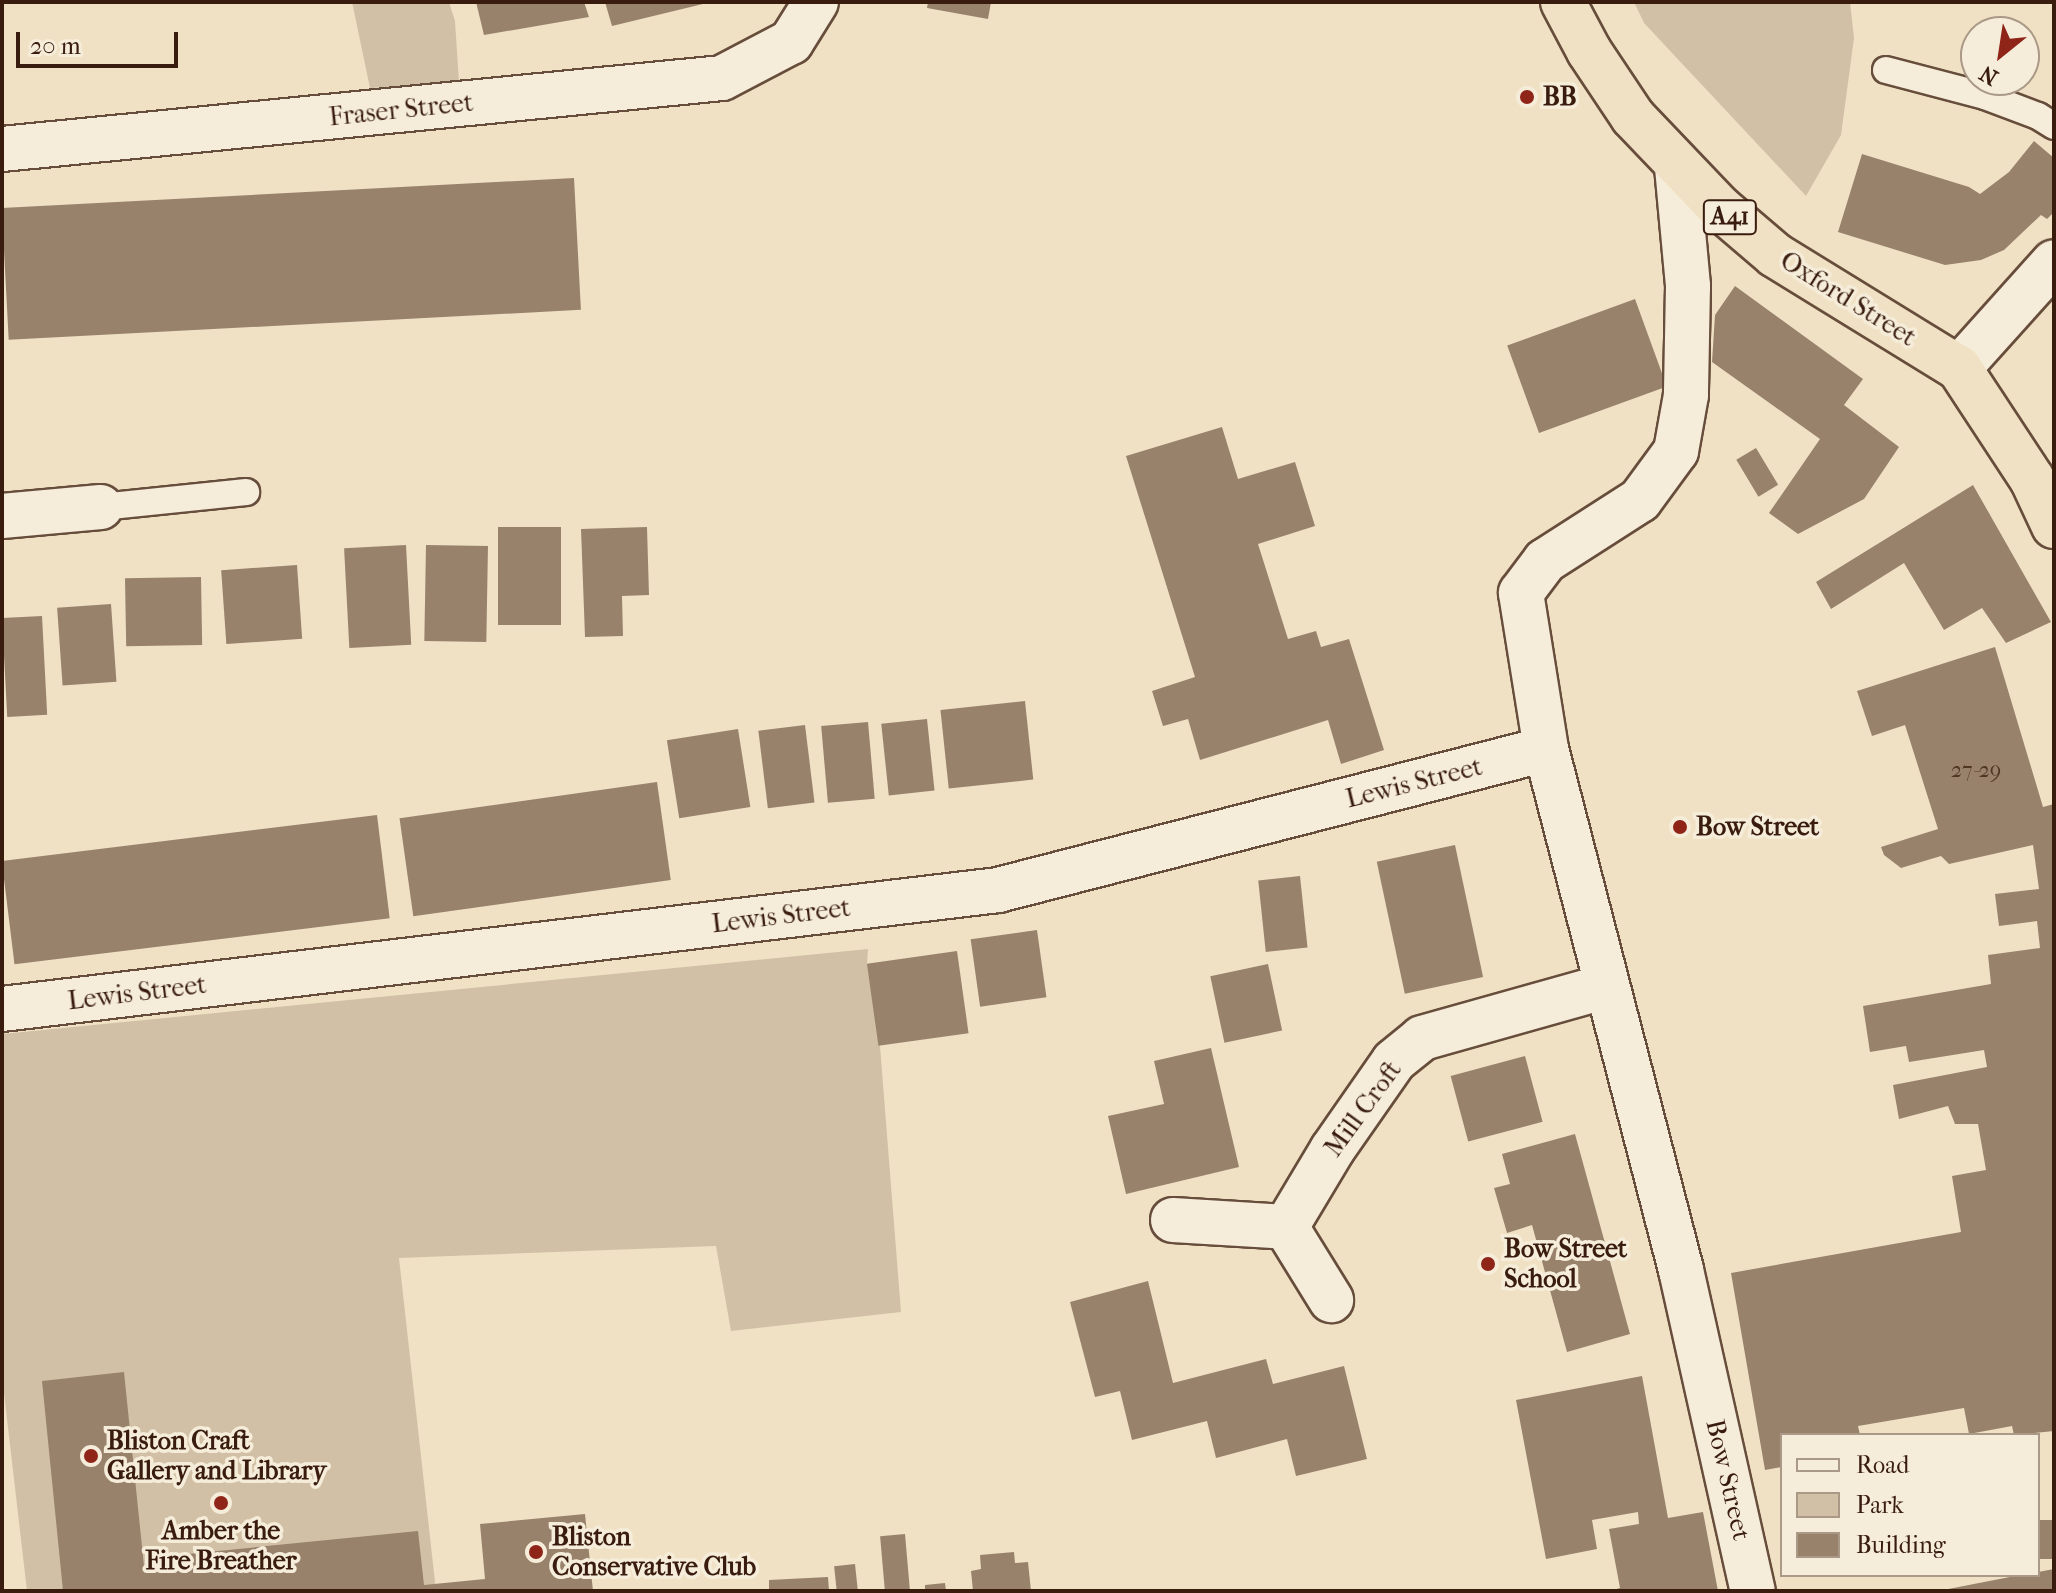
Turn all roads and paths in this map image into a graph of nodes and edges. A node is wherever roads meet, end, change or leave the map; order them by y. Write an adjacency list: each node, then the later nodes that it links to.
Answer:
1 (816, 2): 5 (street, Fraser Street)
2 (1563, 2): 6 (highway, Oxford Street / A41)
3 (1886, 70): 4 (lane)
4 (2054, 126)
5 (2, 149)
6 (1677, 167): 8 (highway, Oxford Street / A41); 13 (street, Bow Street)
7 (2054, 262): 8 (street)
8 (1959, 368): 12 (highway, A41)
9 (246, 492): 10 (lane)
10 (101, 507): 11 (street)
11 (2, 516)
12 (2054, 526)
13 (1546, 749): 14 (street, Bow Street); 15 (street, Lewis Street)
14 (1607, 986): 17 (street, Mill Croft); 19 (street, Bow Street)
15 (2, 1009)
16 (1173, 1220): 17 (street)
17 (1286, 1227): 18 (street)
18 (1331, 1300)
19 (1753, 1591)

